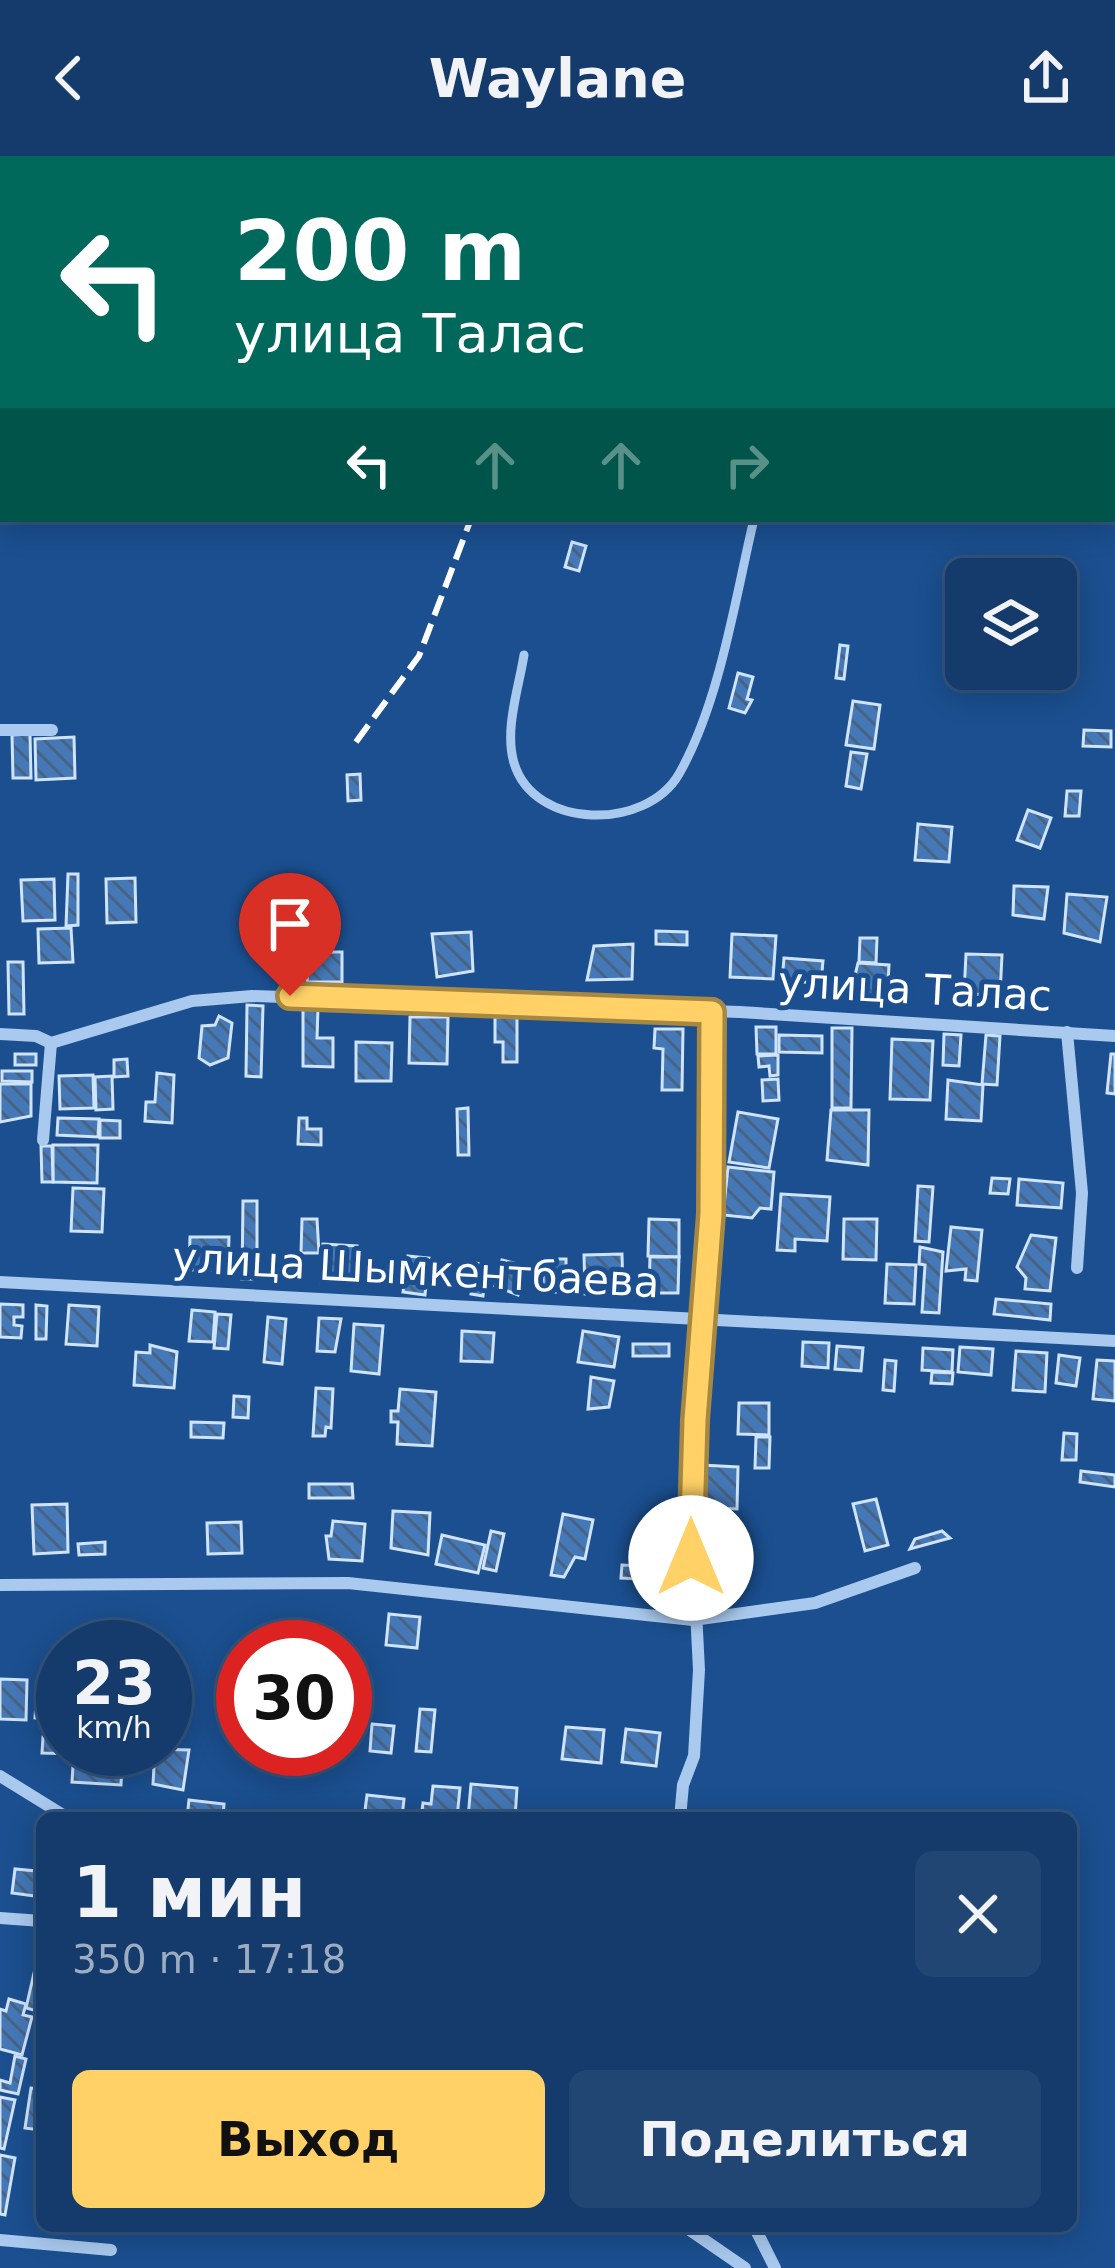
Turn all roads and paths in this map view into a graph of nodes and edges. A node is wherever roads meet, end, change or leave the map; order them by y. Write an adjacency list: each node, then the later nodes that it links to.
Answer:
1 (753, 522): 2 (lane)
2 (524, 655)
3 (0, 730): 4 (street)
4 (52, 730)
5 (712, 1012): 6 (street, улица Талас); 9 (street, улица Талас); 13 (street)
6 (1067, 1031): 8 (street, улица Талас); 11 (street)
7 (0, 1034): 9 (street, улица Талас)
8 (1115, 1036)
9 (51, 1043): 10 (street)
10 (43, 1140)
11 (1077, 1268)
12 (0, 1282): 13 (street, улица Шымкентбаева)
13 (701, 1317): 14 (street, улица Шымкентбаева); 17 (street)
14 (1115, 1341)
15 (915, 1568): 17 (street)
16 (0, 1585): 17 (street)
17 (693, 1619): 20 (street)
18 (0, 1775): 19 (street)
19 (59, 1812)
20 (681, 1812)
21 (0, 1918): 22 (street)
22 (36, 1921)
23 (693, 2232): 27 (street)
24 (757, 2232): 28 (street)
25 (0, 2240): 26 (street)
26 (111, 2250)
27 (745, 2268)
28 (776, 2268)

